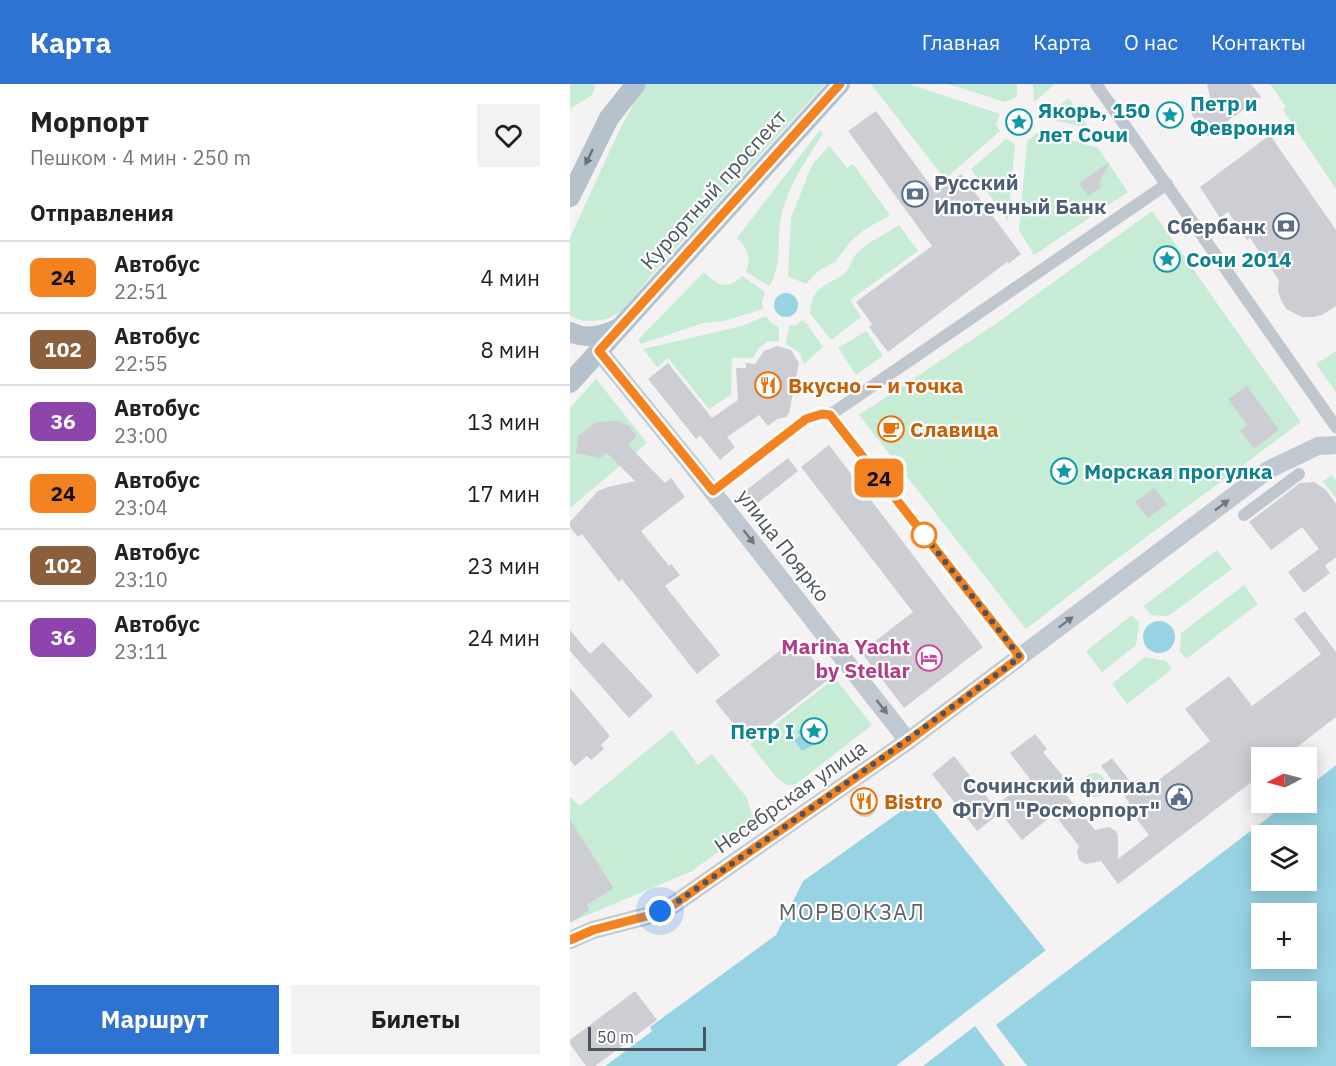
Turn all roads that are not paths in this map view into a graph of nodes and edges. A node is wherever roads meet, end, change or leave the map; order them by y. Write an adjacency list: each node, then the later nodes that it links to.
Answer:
1 (619, 84): 5 (main road)
2 (636, 84): 5 (main road)
3 (840, 84): 8 (main road, Курортный проспект)
4 (1096, 84): 6 (street)
5 (609, 118): 7 (main road, one-way to 7)
6 (1167, 184): 12 (street); 13 (street)
7 (570, 197)
8 (622, 327): 9 (main road, Курортный проспект); 10 (main road, Курортный проспект)
9 (576, 335): 10 (main road)
10 (599, 351): 11 (main road, Курортный проспект); 16 (main road, улица Поярко)
11 (570, 383)
12 (830, 415): 16 (street); 18 (street)
13 (1336, 427)
14 (1336, 445): 18 (main road, Несебрская улица, one-way to 14)
15 (1299, 474): 17 (street)
16 (713, 491): 19 (main road, улица Поярко, one-way to 19)
17 (1244, 515)
18 (1020, 657): 19 (main road, Несебрская улица)
19 (908, 741): 20 (main road, Несебрская улица)
20 (593, 930): 21 (main road); 22 (main road, Несебрская улица)
21 (570, 931)
22 (570, 940)

